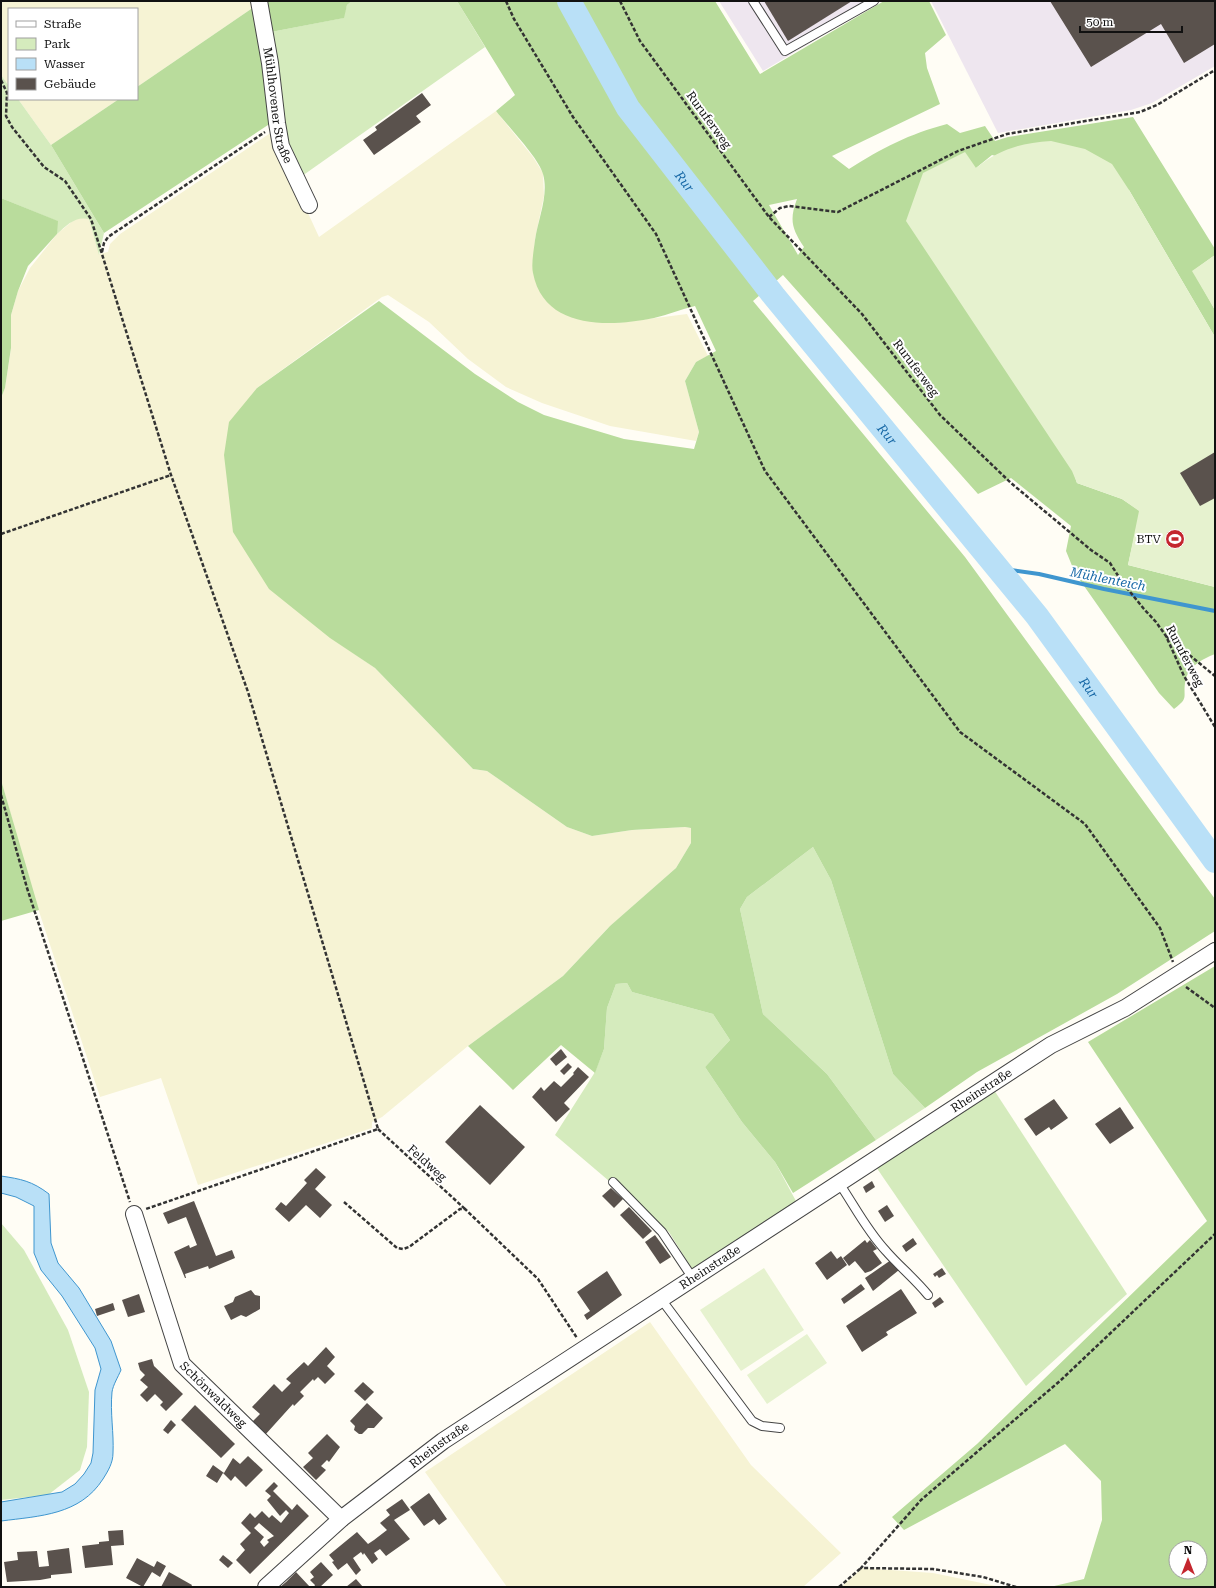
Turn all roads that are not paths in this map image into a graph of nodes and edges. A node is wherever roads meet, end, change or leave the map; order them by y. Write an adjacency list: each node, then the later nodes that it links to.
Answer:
1 (259, 1): 4 (street, Mühlhovener Straße)
2 (753, 1): 3 (lane)
3 (874, 1)
4 (308, 204)
5 (1215, 951): 7 (street, Rheinstraße)
6 (613, 1182): 9 (lane)
7 (839, 1183): 9 (street, Rheinstraße); 10 (lane)
8 (134, 1214): 13 (street, Schönwaldweg)
9 (692, 1277): 11 (street, Rheinstraße)
10 (928, 1295)
11 (661, 1299): 12 (lane); 13 (street, Rheinstraße)
12 (780, 1428)
13 (341, 1519): 14 (street, Rheinstraße)
14 (266, 1587)

